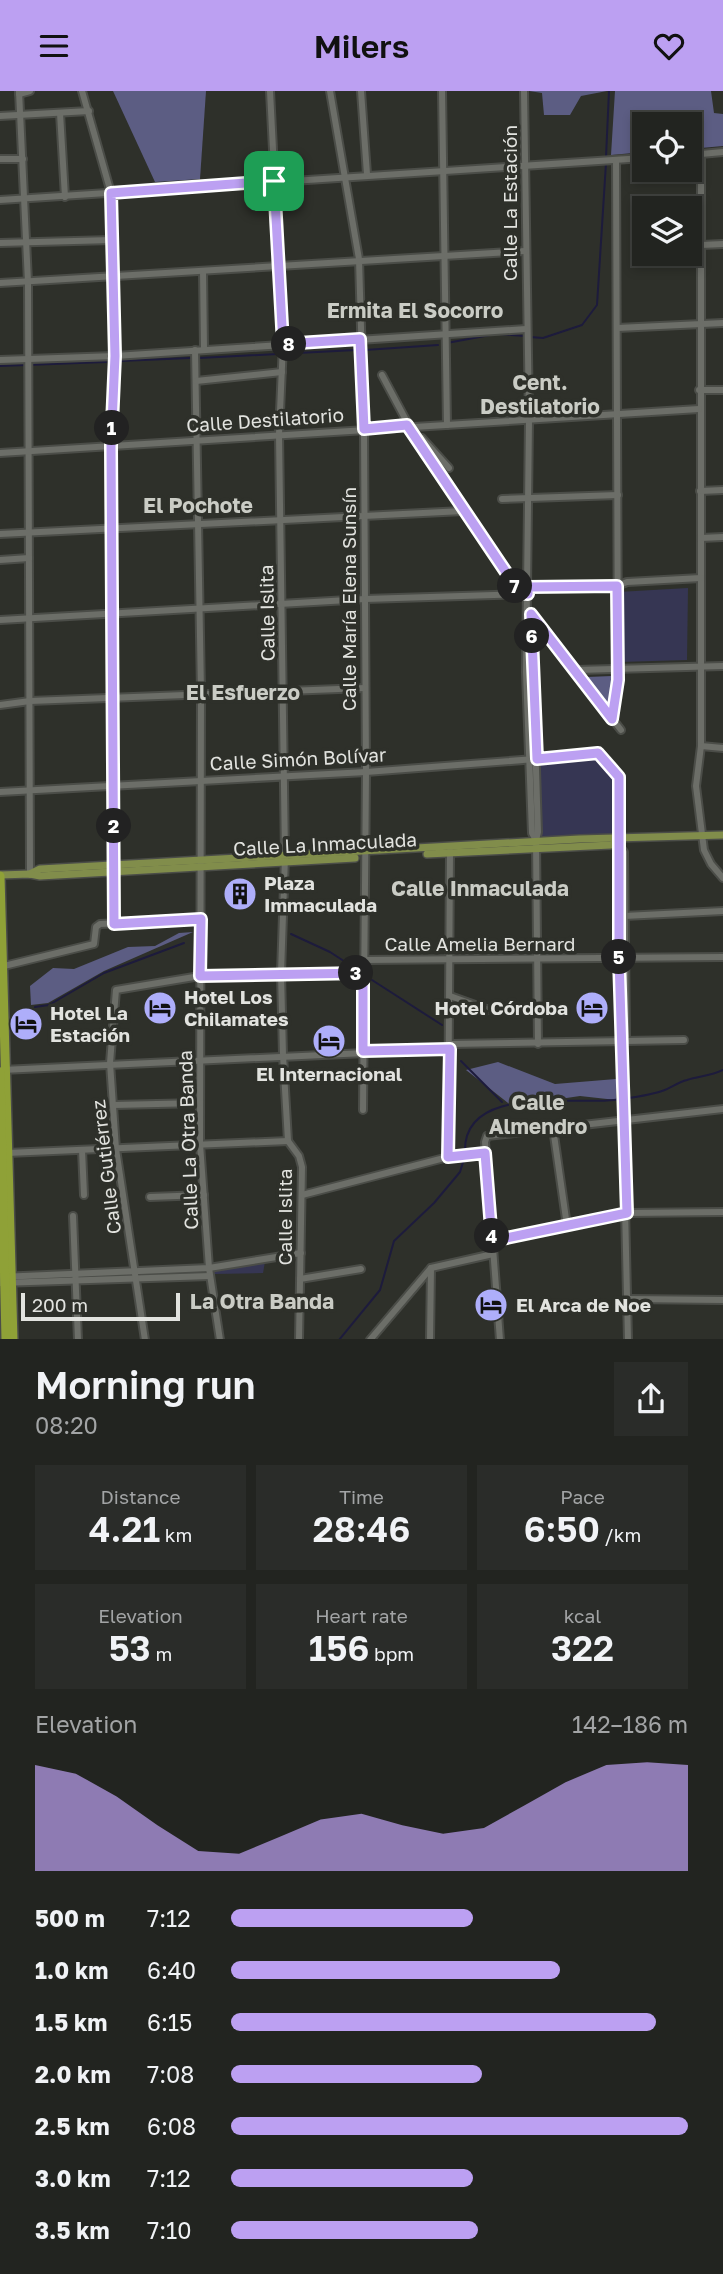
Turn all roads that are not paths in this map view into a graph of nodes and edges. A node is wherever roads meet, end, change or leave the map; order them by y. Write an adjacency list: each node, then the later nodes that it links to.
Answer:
1 (30, 91): 8 (street)
2 (82, 91): 9 (street)
3 (270, 91): 23 (street, Calle Islita)
4 (330, 91): 22 (street, Calle María Elena Sunsín)
5 (360, 91): 21 (street)
6 (442, 91): 20 (street)
7 (524, 91): 19 (street, Calle La Estación)
8 (19, 93): 11 (street)
9 (89, 111): 10 (street); 24 (street)
10 (60, 113): 11 (street); 25 (street)
11 (21, 114): 12 (street); 16 (street)
12 (0, 116)
13 (723, 152): 14 (street)
14 (702, 154)
15 (0, 159): 16 (street)
16 (23, 159): 26 (street)
17 (632, 159): 18 (street)
18 (614, 160): 19 (street); 44 (street)
19 (526, 165): 20 (street); 33 (street, Calle La Estación)
20 (444, 170): 21 (street); 34 (street)
21 (367, 174): 22 (street)
22 (345, 176): 23 (street); 35 (street, Calle María Elena Sunsín)
23 (274, 181): 24 (street); 36 (street, Calle Islita)
24 (111, 193): 25 (street); 28 (street)
25 (65, 197): 26 (street)
26 (26, 199): 27 (street); 29 (street)
27 (0, 200)
28 (112, 240): 29 (street); 39 (street)
29 (27, 242): 30 (street); 40 (street)
30 (0, 243)
31 (723, 244): 32 (street)
32 (702, 245)
33 (525, 251): 34 (street); 45 (street, Calle La Estación)
34 (446, 255): 35 (street); 46 (street)
35 (359, 260): 36 (street); 47 (street, Calle María Elena Sunsín)
36 (278, 266): 38 (street); 50 (street, Calle Islita)
37 (701, 266): 43 (street)
38 (203, 271): 39 (street); 48 (street)
39 (114, 278): 40 (street); 51 (street)
40 (28, 282): 41 (street); 53 (street)
41 (0, 283)
42 (723, 323): 43 (street)
43 (701, 324): 44 (street); 57 (street)
44 (617, 328): 60 (street)
45 (527, 330): 46 (street); 61 (street, Calle La Estación)
46 (445, 335): 47 (street); 64 (street)
47 (360, 339): 50 (street); 65 (street, Calle María Elena Sunsín)
48 (204, 349): 49 (street); 50 (street)
49 (195, 350): 51 (street); 56 (street, Calle La Otra Banda)
50 (283, 350): 54 (street, Calle Islita)
51 (115, 356): 53 (street); 69 (street)
52 (0, 360): 53 (street)
53 (28, 363): 70 (street)
54 (282, 372): 56 (street); 66 (street, Calle Islita)
55 (382, 375): 62 (street)
56 (196, 381): 68 (street, Calle La Otra Banda)
57 (699, 390): 58 (street); 59 (street)
58 (723, 390)
59 (699, 409): 60 (street, Calle Destilatorio); 75 (street)
60 (616, 415): 61 (street, Calle Destilatorio); 76 (street)
61 (529, 420): 64 (street, Calle Destilatorio); 77 (street, Calle La Estación)
62 (407, 425): 63 (street, Calle Destilatorio); 65 (street, Calle Destilatorio); 72 (street)
63 (421, 425): 64 (street, Calle Destilatorio); 67 (street)
64 (447, 425)
65 (364, 429): 66 (street, Calle Destilatorio); 80 (street, Calle María Elena Sunsín)
66 (279, 434): 68 (street, Calle Destilatorio); 81 (street, Calle Islita)
67 (422, 438): 72 (street); 73 (street)
68 (198, 440): 69 (street, Calle Destilatorio); 82 (street, Calle La Otra Banda)
69 (111, 446): 70 (street, Calle Destilatorio); 83 (street)
70 (28, 452): 71 (street, Calle Destilatorio); 85 (street)
71 (0, 453)
72 (424, 454): 79 (street)
73 (449, 468)
74 (723, 490): 75 (street)
75 (700, 491): 87 (street)
76 (618, 495): 77 (street); 91 (street)
77 (528, 497): 78 (street); 92 (street, Calle La Estación)
78 (502, 499)
79 (463, 511): 80 (street); 92 (street)
80 (364, 517): 81 (street); 93 (street, Calle María Elena Sunsín)
81 (282, 519): 82 (street); 94 (street, Calle Islita)
82 (197, 524): 83 (street); 95 (street, Calle La Otra Banda)
83 (113, 528): 85 (street); 97 (street)
84 (0, 534): 85 (street)
85 (29, 534): 88 (street)
86 (723, 537): 87 (street)
87 (701, 538): 90 (street)
88 (29, 558): 89 (street); 98 (street)
89 (0, 560)
90 (701, 578): 91 (street); 102 (street)
91 (617, 586): 92 (street); 101 (street)
92 (526, 591): 93 (street); 96 (street, Calle La Estación)
93 (365, 599): 94 (street); 104 (street, Calle María Elena Sunsín)
94 (281, 604): 95 (street); 105 (street, Calle Islita)
95 (200, 609): 97 (street); 106 (street, Calle La Otra Banda)
96 (528, 612): 103 (street); 110 (street, Calle La Estación)
97 (114, 613): 98 (street); 107 (street)
98 (30, 619): 99 (street); 108 (street)
99 (0, 620)
100 (723, 666): 102 (street)
101 (618, 668): 102 (street); 103 (street); 111 (street)
102 (701, 668): 113 (street)
103 (577, 670): 111 (street)
104 (365, 688): 105 (street); 117 (street, Calle María Elena Sunsín)
105 (283, 690): 106 (street); 118 (street, Calle Islita)
106 (201, 693): 107 (street); 119 (street, Calle La Otra Banda)
107 (114, 698): 108 (street); 120 (street)
108 (30, 701): 109 (street); 121 (street)
109 (0, 705)
110 (531, 717): 115 (street, Calle La Estación); 116 (street, Calle La Estación)
111 (612, 719): 112 (street)
112 (621, 730)
113 (701, 746): 114 (street); 124 (street)
114 (723, 748)
115 (537, 759): 116 (street, Calle Simón Bolívar); 125 (street, Calle La Estación); 126 (street, Calle Simón Bolívar)
116 (528, 760): 117 (street, Calle Simón Bolívar); 125 (street, Calle La Estación)
117 (366, 772): 118 (street, Calle Simón Bolívar); 128 (street, Calle María Elena Sunsín)
118 (285, 776): 119 (street, Calle Simón Bolívar); 129 (street, Calle Islita)
119 (200, 780): 120 (street, Calle Simón Bolívar); 130 (street, Calle La Otra Banda)
120 (115, 785): 121 (street, Calle Simón Bolívar); 131 (street)
121 (31, 790): 122 (street, Calle Simón Bolívar); 132 (street)
122 (0, 792)
123 (723, 835): 124 (main road, Calle La Inmaculada)
124 (703, 836): 126 (main road, Calle La Inmaculada); 134 (street)
125 (536, 843): 126 (main road, Calle La Inmaculada); 127 (main road, Calle La Inmaculada); 143 (street, Calle La Estación)
126 (620, 843): 136 (street)
127 (450, 851): 128 (main road, Calle La Inmaculada); 144 (street)
128 (366, 855): 129 (main road, Calle La Inmaculada); 142 (street, Calle María Elena Sunsín)
129 (285, 860): 130 (main road, Calle La Inmaculada); 146 (street, Calle Islita)
130 (200, 864): 131 (main road, Calle La Inmaculada); 137 (street, Calle La Otra Banda)
131 (113, 869): 132 (main road, Calle La Inmaculada); 138 (street)
132 (30, 874): 133 (main road, Calle La Inmaculada)
133 (0, 876): 139 (highway)
134 (723, 878)
135 (723, 911): 136 (street)
136 (622, 916): 141 (street)
137 (201, 919): 138 (street); 148 (street, Calle La Otra Banda)
138 (114, 924): 145 (street)
139 (1, 945): 145 (highway)
140 (723, 957): 141 (street, Calle Amelia Bernard)
141 (622, 958): 143 (street, Calle Amelia Bernard); 154 (street)
142 (363, 960): 144 (street, Calle Amelia Bernard); 147 (street, Calle María Elena Sunsín)
143 (538, 960): 144 (street, Calle Amelia Bernard); 155 (street, Calle La Estación)
144 (451, 961): 150 (street)
145 (4, 966): 149 (highway)
146 (281, 973): 147 (street); 148 (street); 158 (street, Calle Islita)
147 (363, 973): 157 (street, Calle María Elena Sunsín)
148 (200, 976): 159 (street, Calle La Otra Banda); 160 (street, Calle Gutiérrez)
149 (2, 989): 152 (highway)
150 (450, 996): 151 (street); 156 (street)
151 (489, 1010)
152 (3, 1031): 161 (highway)
153 (684, 1040): 154 (street)
154 (623, 1041): 155 (street); 167 (street)
155 (538, 1044): 156 (street)
156 (450, 1047): 157 (street); 175 (street)
157 (363, 1051): 158 (street); 164 (street, Calle María Elena Sunsín)
158 (283, 1055): 159 (street); 169 (street, Calle Islita)
159 (200, 1059): 160 (street); 162 (street, Calle La Otra Banda)
160 (110, 1063): 161 (street); 163 (street, Calle Gutiérrez)
161 (2, 1071): 166 (highway)
162 (200, 1103): 163 (street); 170 (street, Calle La Otra Banda)
163 (114, 1105): 171 (street, Calle Gutiérrez)
164 (363, 1109)
165 (723, 1109): 167 (street)
166 (4, 1115): 174 (highway)
167 (623, 1119): 168 (street); 181 (street)
168 (553, 1128): 173 (street); 183 (street)
169 (288, 1141): 170 (street); 178 (street, Calle Islita)
170 (200, 1144): 171 (street); 177 (street, Calle La Otra Banda)
171 (116, 1149): 172 (street); 190 (street, Calle Gutiérrez)
172 (82, 1150): 174 (street); 176 (street)
173 (485, 1153): 175 (street); 184 (street)
174 (4, 1154): 193 (highway)
175 (450, 1157): 178 (street)
176 (84, 1195)
177 (204, 1195): 179 (street); 189 (street, Calle La Otra Banda)
178 (302, 1195): 185 (street, Calle Islita)
179 (150, 1197)
180 (723, 1212): 181 (street)
181 (627, 1213): 183 (street); 194 (street)
182 (73, 1216): 191 (street)
183 (567, 1226): 184 (street)
184 (492, 1241): 186 (street)
185 (301, 1253): 189 (street); 192 (street, Calle Islita)
186 (493, 1254): 187 (street); 205 (street)
187 (431, 1268): 203 (street); 204 (street)
188 (361, 1269): 192 (street)
189 (210, 1273): 190 (street); 201 (street, Calle La Otra Banda)
190 (136, 1276): 191 (street); 200 (street, Calle Gutiérrez)
191 (76, 1278): 193 (street); 199 (street)
192 (300, 1279): 202 (street, Calle Islita)
193 (5, 1280): 196 (highway)
194 (628, 1299): 195 (street); 206 (street)
195 (723, 1300)
196 (9, 1319): 197 (highway); 198 (highway)
197 (6, 1339)
198 (13, 1339)
199 (78, 1339)
200 (145, 1339)
201 (220, 1339)
202 (299, 1339)
203 (370, 1339)
204 (430, 1339)
205 (500, 1339)
206 (628, 1339)

